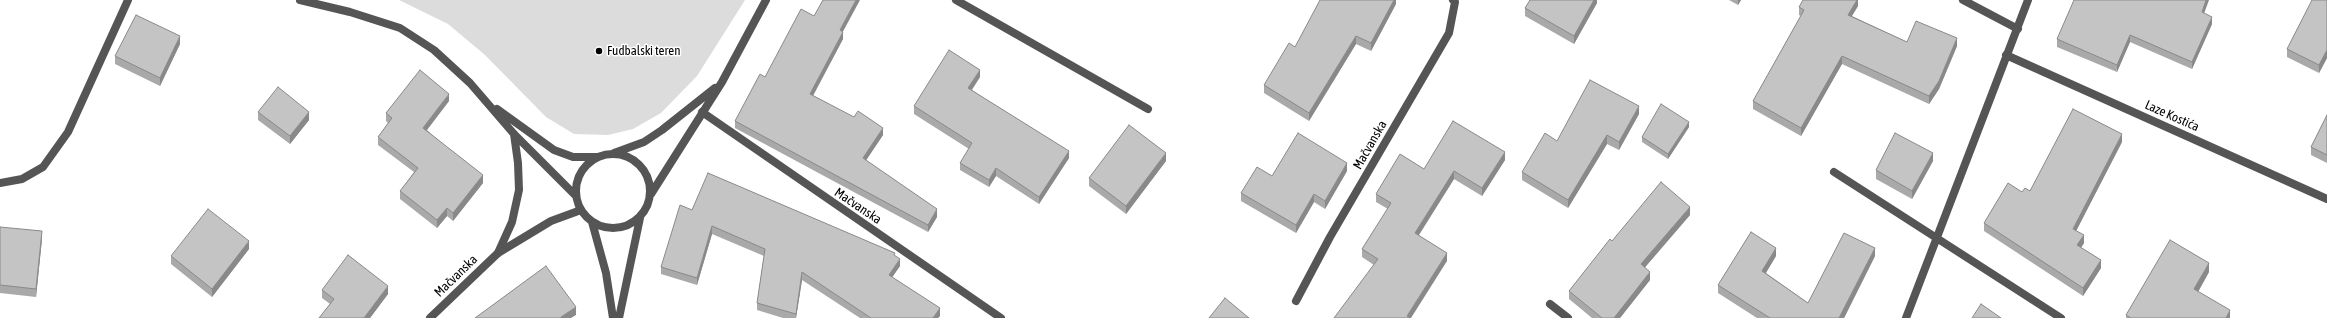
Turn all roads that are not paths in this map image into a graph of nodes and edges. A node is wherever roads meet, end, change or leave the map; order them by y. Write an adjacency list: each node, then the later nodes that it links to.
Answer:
1 (128, 0): 18 (street)
2 (300, 0): 11 (street)
3 (766, 0): 10 (street)
4 (956, 0): 12 (street)
5 (1453, 0): 27 (street, Mačvanska)
6 (1963, 0): 8 (street)
7 (2028, 0): 8 (street)
8 (2018, 29): 9 (street)
9 (2006, 55): 21 (street, Laze Kostića); 25 (street)
10 (722, 82): 13 (street); 15 (street)
11 (490, 104): 14 (street); 16 (street)
12 (1148, 110)
13 (702, 112): 19 (street); 32 (street, Mačvanska)
14 (514, 134): 20 (street); 26 (street)
15 (613, 154): 16 (street); 19 (street)
16 (598, 157): 20 (street)
17 (1834, 172): 25 (street)
18 (0, 183)
19 (651, 194): 23 (street)
20 (576, 196): 22 (street)
21 (2327, 200)
22 (581, 210): 24 (street); 26 (street)
23 (640, 218): 24 (street); 31 (street)
24 (592, 222): 30 (street)
25 (1936, 237): 34 (street); 35 (street)
26 (498, 253): 29 (street, Mačvanska)
27 (1296, 301)
28 (1550, 304): 33 (street)
29 (430, 318)
30 (613, 318)
31 (619, 318)
32 (1001, 318)
33 (1568, 318)
34 (1906, 318)
35 (2062, 318)

